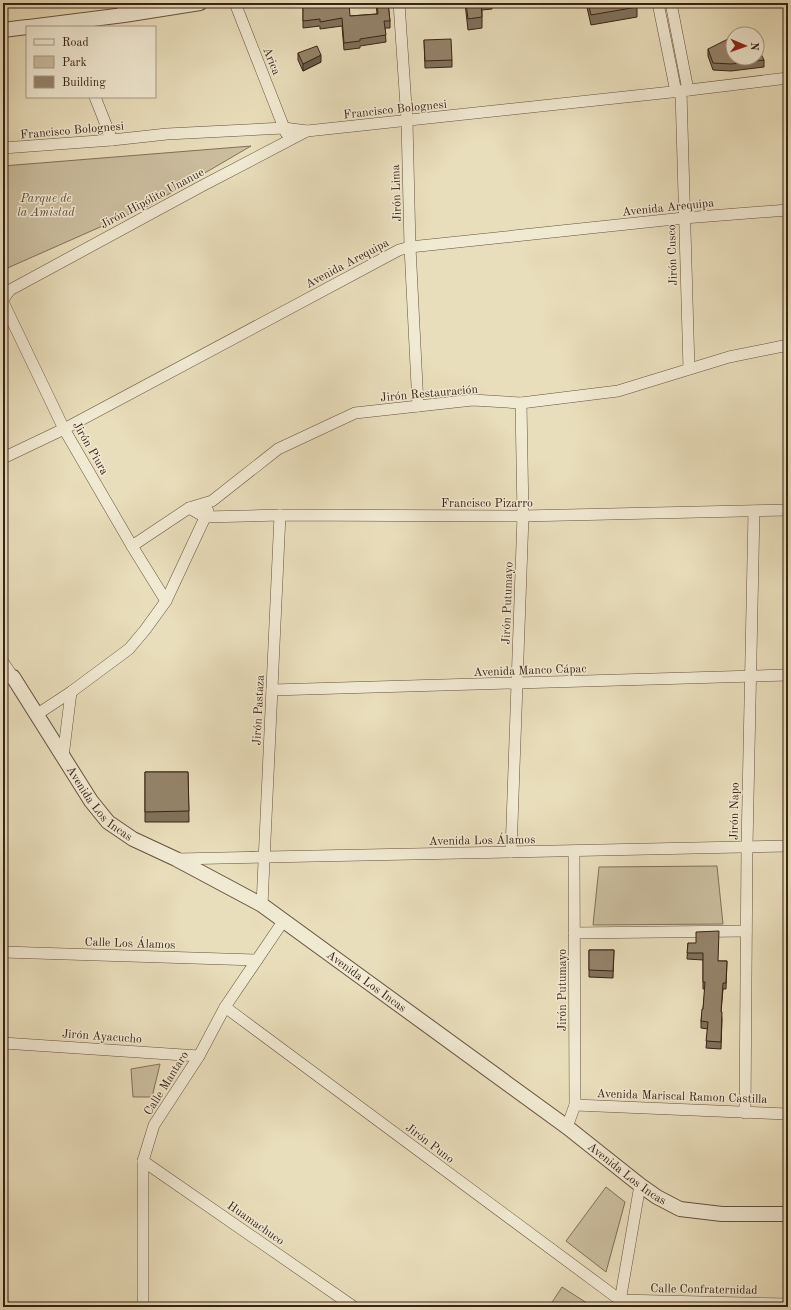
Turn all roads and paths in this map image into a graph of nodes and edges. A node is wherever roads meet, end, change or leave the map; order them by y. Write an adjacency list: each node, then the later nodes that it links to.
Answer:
1 (200, 3): 6 (street)
2 (235, 3): 15 (street, Arica)
3 (399, 3): 14 (street, Jirón Lima)
4 (658, 3): 12 (street, Jirón Cusco)
5 (671, 3): 12 (street, Jirón Cusco)
6 (123, 9): 7 (street)
7 (67, 25): 8 (street)
8 (48, 26)
9 (26, 27): 10 (street)
10 (3, 30)
11 (788, 78): 12 (street, Francisco Bolognesi)
12 (682, 91): 14 (street, Francisco Bolognesi); 21 (street, Jirón Cusco)
13 (95, 98): 17 (street)
14 (407, 121): 16 (street, Francisco Bolognesi); 22 (street, Jirón Lima)
15 (284, 128): 16 (street, Francisco Bolognesi); 17 (street, Francisco Bolognesi); 18 (street, Arica)
16 (307, 131): 18 (street, Jirón Hipólito Unanue)
17 (112, 140): 19 (street, Francisco Bolognesi)
18 (289, 142): 23 (street, Jirón Hipólito Unanue)
19 (3, 148)
20 (788, 210): 21 (street, Avenida Arequipa)
21 (684, 218): 22 (street, Avenida Arequipa); 27 (street, Jirón Cusco)
22 (410, 247): 29 (street, Jirón Lima); 30 (street, Avenida Arequipa)
23 (7, 290): 24 (street, Jirón Hipólito Unanue)
24 (3, 299)
25 (3, 302): 30 (street, Jirón Piura)
26 (788, 345): 27 (street, Jirón Restauración)
27 (689, 369): 28 (street, Jirón Restauración)
28 (521, 403): 29 (street, Jirón Restauración); 37 (street, Jirón Putumayo)
29 (418, 406): 32 (street, Jirón Restauración)
30 (64, 429): 31 (street, Avenida Arequipa); 39 (street, Jirón Piura)
31 (3, 458)
32 (212, 501): 33 (street, Jirón Restauración); 38 (street, Jirón Restauración)
33 (189, 508): 38 (street); 39 (street, Jirón Restauración)
34 (788, 510): 35 (street, Francisco Pizarro)
35 (754, 511): 37 (street, Francisco Pizarro); 44 (street, Jirón Napo)
36 (280, 515): 37 (street, Francisco Pizarro); 38 (street, Francisco Pizarro); 46 (street, Jirón Pastaza)
37 (523, 516): 45 (street, Jirón Putumayo)
38 (205, 517): 40 (street, Jirón Restauración)
39 (132, 546): 40 (street, Jirón Piura)
40 (166, 601): 47 (street, Jirón Restauración)
41 (3, 662): 43 (street, Avenida Los Incas)
42 (788, 675): 44 (street, Avenida Manco Cápac)
43 (8, 676): 48 (street, Avenida Los Incas)
44 (750, 676): 45 (street, Avenida Manco Cápac); 51 (street, Jirón Napo)
45 (516, 683): 46 (street, Avenida Manco Cápac); 53 (street, Jirón Putumayo)
46 (272, 690): 54 (street, Jirón Pastaza)
47 (71, 692): 48 (street, Jirón Restauración); 49 (street)
48 (36, 715): 49 (street, Avenida Los Incas)
49 (63, 757): 55 (street, Avenida Los Incas)
50 (788, 846): 51 (street, Avenida Los Álamos)
51 (747, 847): 52 (street, Avenida Los Álamos); 58 (street, Jirón Napo)
52 (574, 851): 53 (street, Avenida Los Álamos); 59 (street, Jirón Putumayo)
53 (511, 852): 54 (street, Avenida Los Álamos)
54 (264, 857): 55 (street, Avenida Los Álamos); 56 (street, Jirón Pastaza)
55 (176, 859): 56 (street, Avenida Los Incas)
56 (262, 905): 57 (street, Avenida Los Incas)
57 (284, 920): 61 (street, Calle Mantaro); 68 (street, Avenida Los Incas)
58 (746, 931): 59 (street); 66 (street, Jirón Napo)
59 (574, 933): 65 (street, Jirón Putumayo)
60 (3, 952): 61 (street, Calle Los Álamos)
61 (257, 960): 62 (street, Calle Mantaro)
62 (225, 1006): 64 (street, Calle Mantaro); 73 (street, Jirón Puno)
63 (3, 1042): 64 (street, Jirón Ayacucho)
64 (199, 1056): 69 (street, Calle Mantaro)
65 (575, 1105): 66 (street, Avenida Mariscal Ramon Castilla); 68 (street, Jirón Putumayo)
66 (745, 1112): 67 (street, Avenida Mariscal Ramon Castilla)
67 (788, 1114)
68 (567, 1128): 70 (street, Avenida Los Incas)
69 (143, 1161): 72 (street, Calle Mantaro); 79 (street, Huamachuco)
70 (640, 1185): 71 (street, Avenida Los Incas); 73 (street)
71 (788, 1214)
72 (142, 1266): 77 (street, Calle Mantaro); 78 (street)
73 (619, 1304): 74 (street, Calle Confraternidad)
74 (788, 1304)
75 (3, 1306): 76 (street)
76 (7, 1307)
77 (143, 1307)
78 (148, 1307)
79 (354, 1307)

